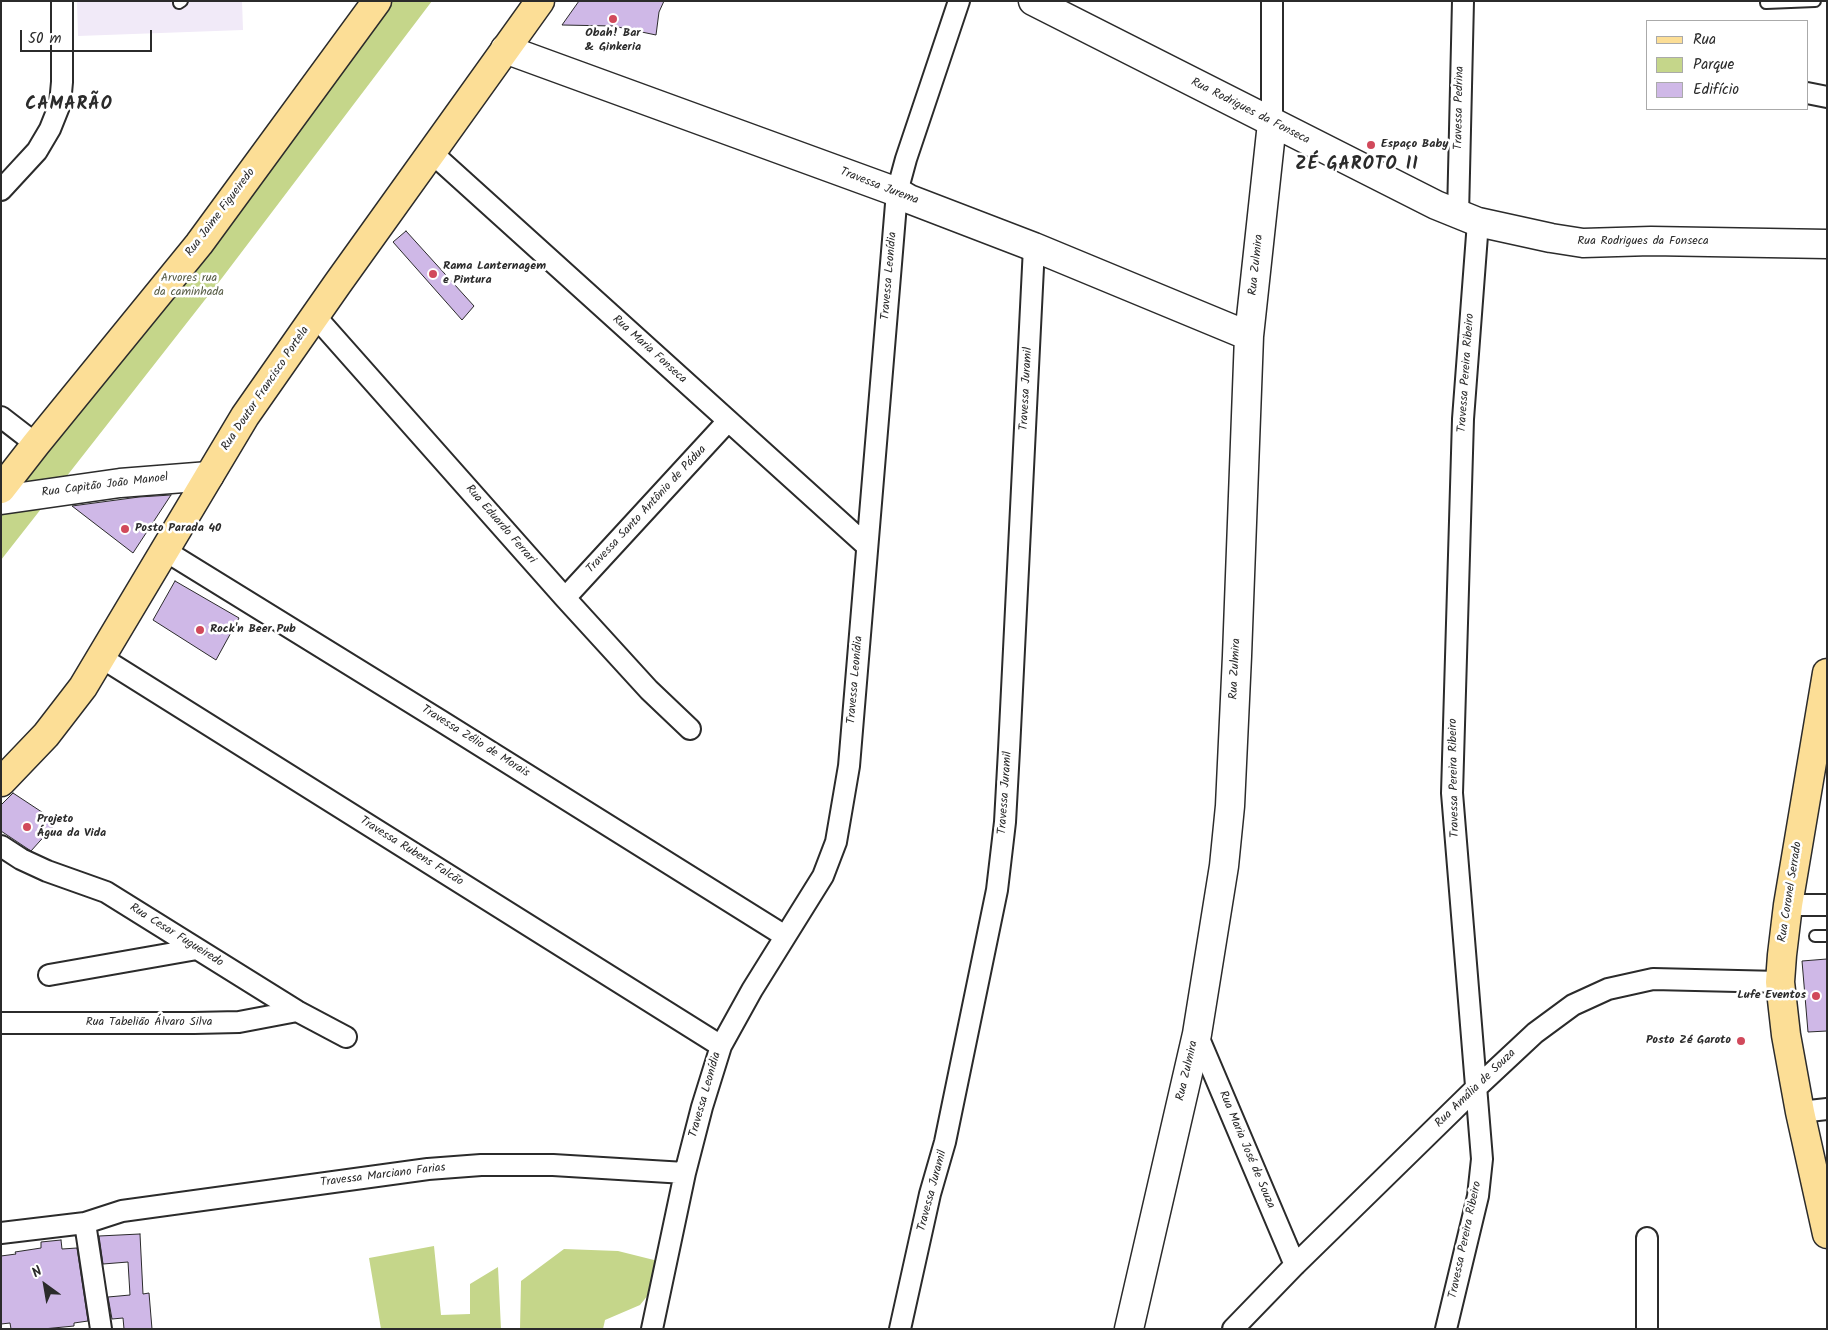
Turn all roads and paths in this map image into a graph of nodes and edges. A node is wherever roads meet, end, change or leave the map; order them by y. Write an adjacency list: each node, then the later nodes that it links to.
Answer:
1 (62, 1): 15 (street)
2 (377, 1): 24 (main road, Rua Jaime Figueiredo)
3 (540, 1): 10 (main road, Rua Doutor Francisco Portela)
4 (959, 1): 16 (street, Travessa Leonídia)
5 (1033, 1): 13 (main road, Rua Rodrigues da Fonseca)
6 (1272, 1): 13 (street, Rua Zulmira)
7 (1463, 1): 17 (street, Travessa Pedrina)
8 (1815, 1): 9 (lane)
9 (1766, 3)
10 (505, 49): 14 (main road, Rua Doutor Francisco Portela); 16 (main road, Travessa Jurema)
11 (1808, 93): 12 (street)
12 (1827, 97)
13 (1272, 123): 17 (main road, Rua Rodrigues da Fonseca); 21 (main road, Rua Zulmira)
14 (432, 153): 20 (main road, Rua Doutor Francisco Portela); 23 (street, Rua Maria Fonseca)
15 (1, 190)
16 (897, 192): 19 (main road, Travessa Jurema); 28 (street, Travessa Leonídia)
17 (1468, 219): 18 (main road, Rua Rodrigues da Fonseca); 49 (street, Travessa Pereira Ribeiro)
18 (1827, 244)
19 (1034, 247): 21 (main road, Travessa Jurema); 60 (street, Travessa Juramil)
20 (315, 316): 25 (main road, Rua Doutor Francisco Portela); 30 (street, Rua Eduardo Ferrari)
21 (1249, 336): 46 (main road, Rua Zulmira)
22 (1, 417): 24 (street)
23 (728, 421): 28 (street, Rua Maria Fonseca); 30 (street, Travessa Santo Antônio de Pádua)
24 (36, 444): 26 (main road, Rua Jaime Figueiredo)
25 (209, 476): 27 (main road, Rua Capitão João Manoel); 29 (main road, Rua Doutor Francisco Portela)
26 (1, 489)
27 (1, 500)
28 (867, 546): 38 (street, Travessa Leonídia)
29 (164, 550): 31 (main road, Rua Doutor Francisco Portela); 38 (street, Travessa Zélio de Morais)
30 (565, 598): 33 (street, Rua Eduardo Ferrari)
31 (102, 658): 34 (main road, Rua Doutor Francisco Portela); 48 (street, Travessa Rubens Falcão)
32 (1827, 673): 36 (main road, Rua Coronel Serrado)
33 (690, 729)
34 (1, 782)
35 (1, 846): 41 (street, Rua Cesar Fugueiredo)
36 (1788, 905): 37 (street); 43 (main road, Rua Coronel Serrado)
37 (1827, 905)
38 (785, 936): 48 (street, Travessa Leonídia)
39 (1815, 936): 40 (lane)
40 (1827, 936)
41 (197, 949): 42 (street); 44 (street, Rua Cesar Fugueiredo)
42 (49, 975)
43 (1780, 982): 49 (street, Rua Amália de Souza); 51 (main road, Rua Coronel Serrado)
44 (297, 1012): 45 (street, Rua Tabelião Álvaro Silva); 47 (street, Rua Cesar Fugueiredo)
45 (1, 1023)
46 (1197, 1034): 57 (street, Rua Maria José de Souza); 61 (main road, Rua Zulmira)
47 (346, 1037)
48 (720, 1046): 52 (street, Travessa Leonídia)
49 (1475, 1089): 57 (street, Rua Amália de Souza); 63 (street, Travessa Pereira Ribeiro)
50 (1827, 1109): 51 (street)
51 (1800, 1112): 54 (main road, Rua Coronel Serrado)
52 (685, 1173): 53 (street, Travessa Marciano Farias); 59 (street, Travessa Leonídia)
53 (85, 1224): 55 (street, Travessa Marciano Farias); 58 (street)
54 (1826, 1229)
55 (1, 1233)
56 (1648, 1238): 64 (street)
57 (1295, 1265): 62 (street, Rua Amália de Souza)
58 (102, 1329)
59 (652, 1329)
60 (900, 1329)
61 (1129, 1329)
62 (1233, 1329)
63 (1446, 1329)
64 (1647, 1329)

